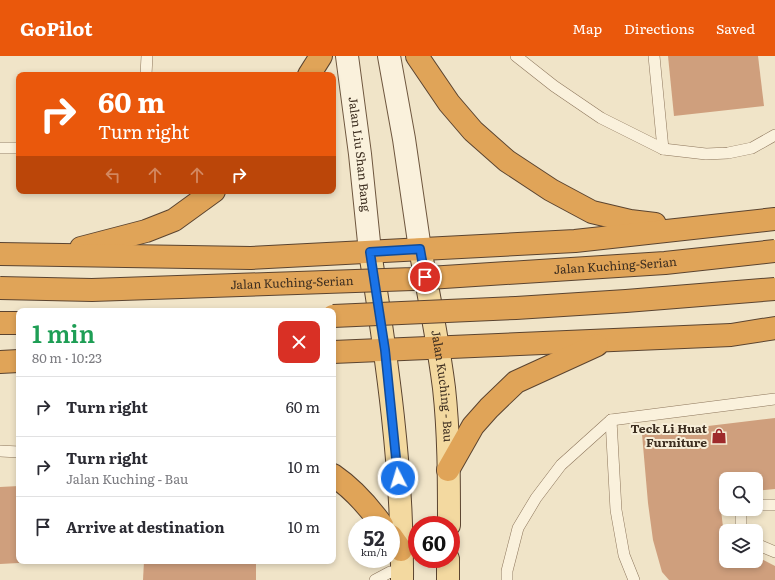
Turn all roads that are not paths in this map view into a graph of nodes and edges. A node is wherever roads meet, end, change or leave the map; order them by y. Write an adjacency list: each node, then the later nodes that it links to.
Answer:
1 (147, 56): 8 (lane)
2 (321, 56): 9 (highway)
3 (347, 56): 19 (main road, Jalan Liu Shan Bang)
4 (389, 56): 17 (main road)
5 (417, 56): 16 (highway)
6 (516, 56): 13 (lane)
7 (654, 56): 13 (lane)
8 (146, 72)
9 (311, 72)
10 (775, 135): 13 (lane)
11 (0, 148): 12 (lane)
12 (16, 148)
13 (663, 149)
14 (210, 194): 21 (highway)
15 (775, 219): 16 (highway)
16 (692, 228): 17 (highway)
17 (420, 249): 19 (highway); 29 (main road, Jalan Kuching - Bau)
18 (775, 251): 22 (highway, Jalan Kuching-Serian, bridge)
19 (370, 252): 21 (highway); 30 (main road)
20 (0, 254): 21 (highway)
21 (53, 255)
22 (0, 288)
23 (775, 289): 24 (highway, bridge)
24 (336, 316)
25 (0, 323): 26 (highway)
26 (16, 323)
27 (775, 328): 28 (highway)
28 (610, 340): 29 (highway); 38 (highway)
29 (438, 347): 30 (highway); 38 (main road, Jalan Kuching - Bau)
30 (385, 350): 31 (highway); 43 (main road)
31 (336, 352)
32 (0, 362): 33 (highway)
33 (16, 362)
34 (775, 399): 35 (lane)
35 (611, 420): 52 (lane); 53 (lane)
36 (0, 451): 37 (lane)
37 (16, 452)
38 (448, 470): 44 (main road, Jalan Kuching - Bau)
39 (336, 477): 42 (highway)
40 (763, 505): 41 (lane)
41 (775, 505)
42 (376, 516)
43 (398, 516)
44 (449, 516)
45 (763, 547): 46 (lane)
46 (775, 552)
47 (400, 566): 49 (main road)
48 (448, 568): 51 (main road)
49 (402, 578): 50 (lane)
50 (375, 580)
51 (448, 580)
52 (507, 580)
53 (634, 580)

